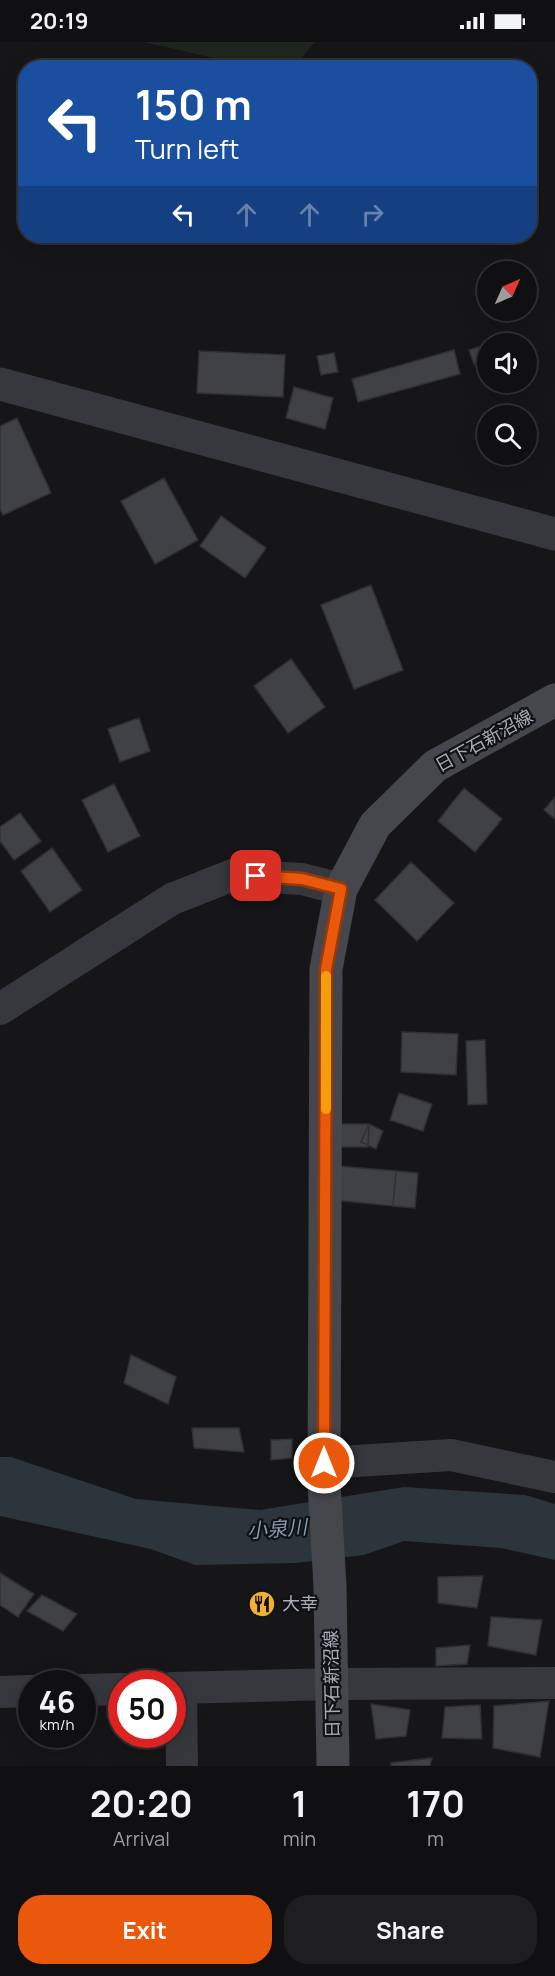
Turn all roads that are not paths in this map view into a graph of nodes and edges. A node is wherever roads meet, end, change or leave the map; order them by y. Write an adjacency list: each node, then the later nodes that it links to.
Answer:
1 (0, 384): 2 (street)
2 (555, 534)
3 (555, 700): 4 (main road, 日下石新沼線)
4 (341, 889): 5 (street); 6 (main road, 日下石新沼線)
5 (0, 1009)
6 (324, 1473): 7 (street); 9 (main road, 日下石新沼線)
7 (555, 1477)
8 (555, 1683): 9 (street)
9 (332, 1684): 10 (street); 15 (main road, 日下石新沼線)
10 (186, 1688)
11 (18, 1691): 12 (street)
12 (0, 1692)
13 (181, 1748): 14 (street)
14 (182, 1766)
15 (333, 1766)

